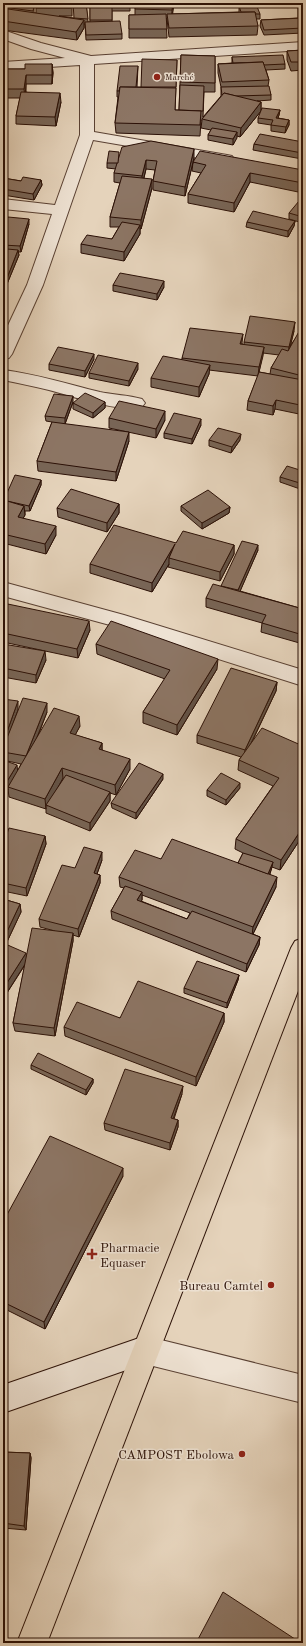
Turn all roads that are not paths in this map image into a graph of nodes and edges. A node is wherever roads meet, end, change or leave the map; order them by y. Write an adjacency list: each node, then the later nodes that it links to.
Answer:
1 (3, 34): 3 (street)
2 (303, 46): 3 (street)
3 (87, 59): 4 (street); 5 (street)
4 (3, 66)
5 (87, 135): 6 (street); 8 (street)
6 (241, 162)
7 (3, 204): 8 (street)
8 (61, 210): 9 (street)
9 (3, 354)
10 (3, 375): 11 (street)
11 (136, 403)
12 (3, 590): 13 (street)
13 (303, 678)
14 (303, 948): 15 (main road)
15 (145, 1350): 16 (street); 17 (street); 18 (main road)
16 (303, 1389)
17 (3, 1400)
18 (32, 1643)

